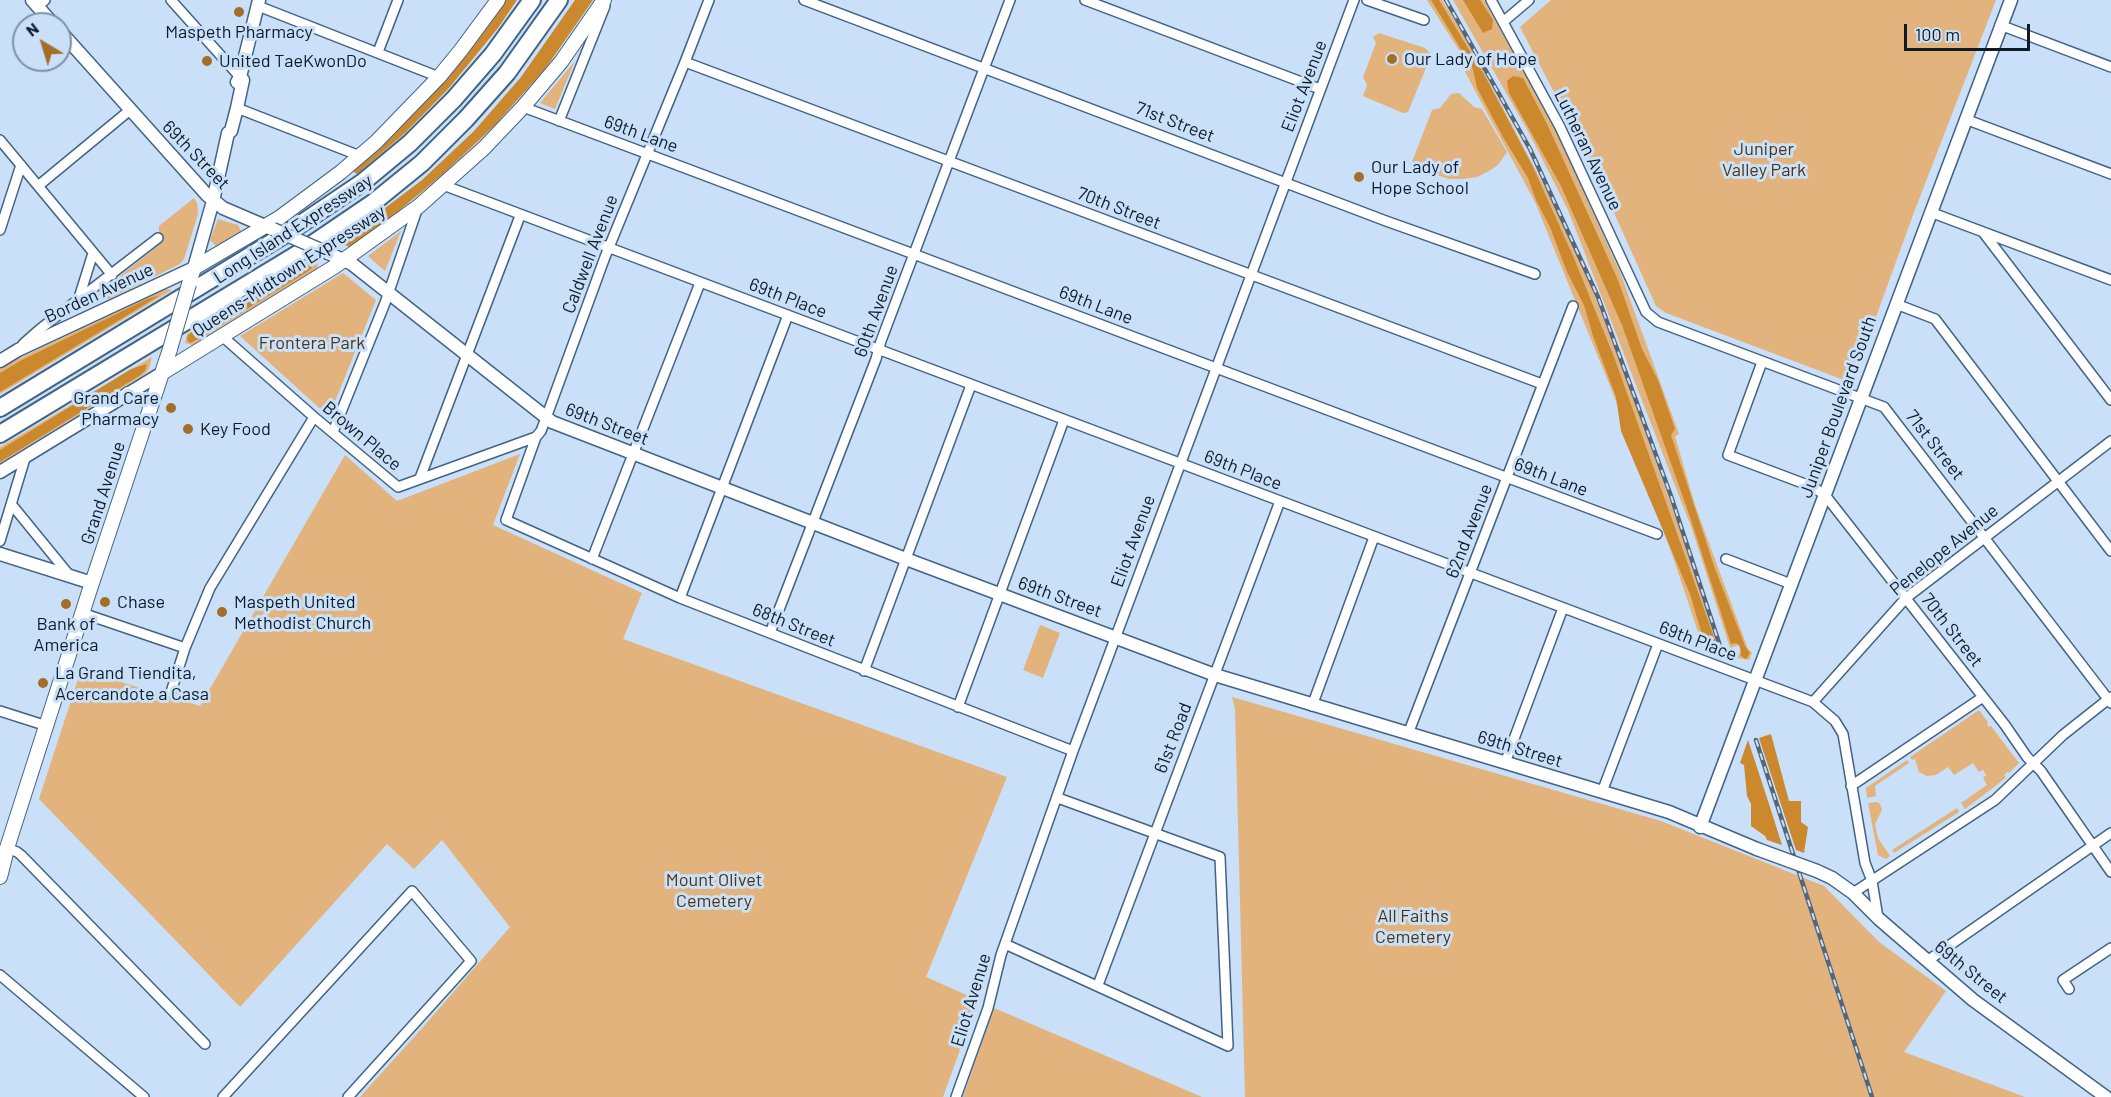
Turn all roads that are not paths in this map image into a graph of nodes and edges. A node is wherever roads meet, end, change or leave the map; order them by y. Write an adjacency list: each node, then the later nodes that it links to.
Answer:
1 (171, 0): 25 (street)
2 (398, 0): 21 (street)
3 (498, 0): 26 (main road)
4 (532, 0): 81 (highway, Long Island Expressway)
5 (559, 0): 86 (highway, Long Island Expressway)
6 (606, 0): 28 (main road, Queens-Midtown Expressway); 32 (street)
7 (709, 0): 22 (street, Caldwell Avenue)
8 (804, 0): 24 (street, 71st Street)
9 (1010, 0): 24 (street, 60th Avenue)
10 (1085, 0): 27 (street)
11 (1354, 0): 27 (street, Eliot Avenue)
12 (1367, 0): 17 (street)
13 (1491, 0): 18 (street, Lutheran Avenue)
14 (1529, 0): 18 (street)
15 (2011, 0): 19 (main road, Juniper Boulevard South)
16 (258, 3): 21 (street); 25 (main road, Grand Avenue)
17 (1424, 20)
18 (1503, 22): 66 (street, Lutheran Avenue)
19 (2001, 25): 23 (street); 31 (main road, Juniper Boulevard South)
20 (72, 45): 30 (main road, 69th Street)
21 (378, 52): 26 (street)
22 (685, 62): 35 (street, Caldwell Avenue); 37 (street, 70th Street)
23 (2111, 67)
24 (984, 68): 37 (street, 60th Avenue); 40 (street, 71st Street)
25 (240, 77): 29 (main road, Grand Avenue); 33 (main road, Grand Avenue)
26 (440, 77): 36 (main road)
27 (1320, 89): 40 (street, Eliot Avenue)
28 (523, 107): 32 (street, 69th Lane); 41 (main road, Queens-Midtown Expressway)
29 (237, 108): 33 (main road, Grand Avenue); 36 (street)
30 (130, 110): 42 (street); 43 (main road, 69th Street)
31 (1965, 119): 39 (street); 45 (main road, Juniper Boulevard South)
32 (559, 121): 35 (street, 69th Lane)
33 (228, 133): 43 (main road, Grand Avenue)
34 (0, 140): 38 (street)
35 (647, 153): 51 (street, Caldwell Avenue); 53 (street, 69th Lane)
36 (360, 156): 47 (main road)
37 (950, 161): 53 (street, 60th Avenue); 58 (street, 70th Street)
38 (21, 165): 42 (street); 48 (street)
39 (2111, 174)
40 (1285, 182): 56 (street, 71st Street); 58 (street, Eliot Avenue)
41 (443, 185): 44 (main road, Queens-Midtown Expressway); 46 (street, 69th Place)
42 (38, 186): 52 (street)
43 (213, 201): 47 (main road, 69th Street); 55 (main road, Grand Avenue)
44 (419, 206): 54 (main road, Queens-Midtown Expressway); 61 (street)
45 (1930, 212): 49 (street); 63 (main road, Juniper Boulevard South)
46 (520, 216): 51 (street, 69th Place); 70 (street)
47 (270, 228): 54 (main road, 69th Street, bridge); 55 (main road)
48 (0, 230)
49 (1983, 232): 59 (street); 79 (street)
50 (158, 238): 57 (street, Borden Avenue)
51 (609, 249): 60 (street, 69th Place); 83 (street, Caldwell Avenue)
52 (93, 253): 57 (street); 62 (street)
53 (914, 254): 69 (street, 60th Avenue); 73 (street, 69th Lane)
54 (344, 260): 61 (main road, 69th Street); 67 (main road, Queens-Midtown Expressway)
55 (194, 268): 68 (main road, Borden Avenue); 74 (main road, Grand Avenue, bridge)
56 (1535, 274)
57 (112, 275): 62 (street, Borden Avenue)
58 (1250, 275): 73 (street, Eliot Avenue); 75 (street, 70th Street)
59 (2111, 280)
60 (700, 283): 65 (street, 69th Place); 89 (street)
61 (388, 293): 70 (main road, 69th Street); 85 (street)
62 (78, 301): 68 (street, Borden Avenue)
63 (1896, 304): 78 (main road, Juniper Boulevard South); 95 (street)
64 (1573, 306): 75 (street, 62nd Avenue)
65 (788, 315): 69 (street, 69th Place); 96 (street)
66 (1651, 317): 72 (street, 71st Street)
67 (222, 336): 74 (main road, Queens-Midtown Expressway); 82 (street, Brown Place)
68 (18, 350): 71 (main road, Borden Avenue)
69 (879, 350): 76 (street, 69th Place); 101 (street, 60th Avenue)
70 (467, 355): 83 (main road, 69th Street); 93 (street)
71 (0, 361)
72 (1762, 362): 78 (street, 71st Street); 97 (street, 70th Street)
73 (1215, 368): 91 (street, Eliot Avenue); 94 (street, 69th Lane)
74 (162, 374): 77 (main road, Queens-Midtown Expressway); 80 (main road, Grand Avenue)
75 (1542, 384): 94 (street, 62nd Avenue)
76 (971, 385): 84 (street, 69th Place); 109 (street)
77 (128, 394): 80 (main road); 90 (main road, Queens-Midtown Expressway)
78 (1860, 398): 97 (main road, Juniper Boulevard South); 104 (street, 71st Street)
79 (2111, 400)
80 (151, 402): 113 (main road, Grand Avenue)
81 (0, 408)
82 (314, 417): 85 (street, Brown Place); 123 (street)
83 (546, 418): 87 (street, Caldwell Avenue); 89 (main road, 69th Street)
84 (1064, 420): 91 (street, 69th Place); 115 (street)
85 (333, 432): 93 (street, Brown Place)
86 (0, 434)
87 (536, 437): 93 (street, Brown Place); 100 (street, Caldwell Avenue)
88 (2111, 441): 95 (street, Penelope Avenue)
89 (634, 454): 96 (main road, 69th Street); 108 (street)
90 (27, 455): 92 (main road, Queens-Midtown Expressway); 99 (street)
91 (1179, 464): 98 (street, 69th Place); 121 (street, Eliot Avenue)
92 (0, 472)
93 (420, 478)
94 (1508, 478): 102 (street, 69th Lane); 111 (street, 62nd Avenue)
95 (2058, 482): 104 (street, Penelope Avenue); 106 (street)
96 (723, 489): 101 (main road, 69th Street); 116 (street)
97 (1825, 495): 114 (main road, Juniper Boulevard South); 117 (street, 70th Street)
98 (1280, 501): 103 (street, 69th Place); 125 (street, 61st Road)
99 (12, 505): 105 (street); 112 (street)
100 (506, 520): 108 (street, 68th Street)
101 (812, 524): 109 (main road, 69th Street); 120 (street, 60th Avenue)
102 (1657, 534)
103 (1374, 537): 111 (street, 69th Place); 131 (street)
104 (1985, 537): 117 (street, Penelope Avenue); 129 (street, 71st Street)
105 (0, 541)
106 (2111, 551)
107 (0, 554): 112 (main road)
108 (592, 559): 116 (street, 68th Street)
109 (906, 560): 115 (main road, 69th Street); 124 (street)
110 (1725, 560): 114 (street)
111 (1471, 573): 118 (street, 69th Place); 135 (street, 62nd Avenue)
112 (70, 576): 113 (main road)
113 (92, 583): 119 (main road, Grand Avenue)
114 (1791, 584): 126 (main road, Juniper Boulevard South)
115 (998, 594): 121 (main road, 69th Street); 132 (street)
116 (680, 598): 120 (street, 68th Street)
117 (1906, 598): 128 (street, 70th Street); 130 (street, Penelope Avenue)
118 (1563, 608): 122 (street, 69th Place); 137 (street)
119 (82, 613): 123 (street); 134 (main road, Grand Avenue)
120 (770, 633): 124 (street, 68th Street)
121 (1115, 637): 125 (main road, 69th Street); 136 (street, Eliot Avenue)
122 (1658, 644): 126 (street, 69th Place); 140 (street)
123 (185, 648): 127 (street)
124 (864, 671): 132 (street, 68th Street)
125 (1215, 675): 131 (main road, 69th Street); 143 (street, 61st Road)
126 (1754, 680): 130 (street, 69th Place); 142 (main road, Juniper Boulevard South)
127 (171, 692)
128 (1983, 697): 138 (street, 70th Street); 139 (street)
129 (2110, 700): 138 (street)
130 (1812, 702): 139 (street, 69th Place)
131 (1312, 706): 135 (main road, 69th Street)
132 (958, 707): 136 (street, 68th Street)
133 (0, 711): 134 (street)
134 (47, 726): 146 (main road, Grand Avenue)
135 (1408, 734): 137 (main road, 69th Street)
136 (1073, 751): 141 (street, Eliot Avenue)
137 (1505, 763): 140 (main road, 69th Street)
138 (2034, 763): 145 (street, 70th Street); 149 (street)
139 (1851, 786): 149 (street, 69th Place)
140 (1602, 792): 142 (main road, 69th Street)
141 (1058, 798): 143 (street); 152 (street, Eliot Avenue)
142 (1700, 826): 150 (main road, 69th Street, bridge)
143 (1155, 833): 156 (street, 61st Road); 156 (street)
144 (2111, 833): 145 (street)
145 (2093, 846): 147 (street, 70th Street); 154 (street)
146 (3, 854): 148 (main road, Grand Avenue); 158 (street)
147 (2111, 872)
148 (0, 877)
149 (1872, 881): 150 (street); 151 (street, 69th Place)
150 (1853, 893): 151 (main road, 69th Street)
151 (1879, 919): 154 (main road, 69th Street)
152 (1005, 944): 156 (street); 162 (street, Eliot Avenue)
153 (2111, 948): 157 (street)
154 (1927, 961): 163 (main road, 69th Street)
155 (0, 975): 159 (street)
156 (1098, 985)
157 (2070, 989)
158 (205, 1044)
159 (144, 1097)
160 (223, 1097): 161 (street)
161 (348, 1097)
162 (956, 1097)
163 (2106, 1097)

